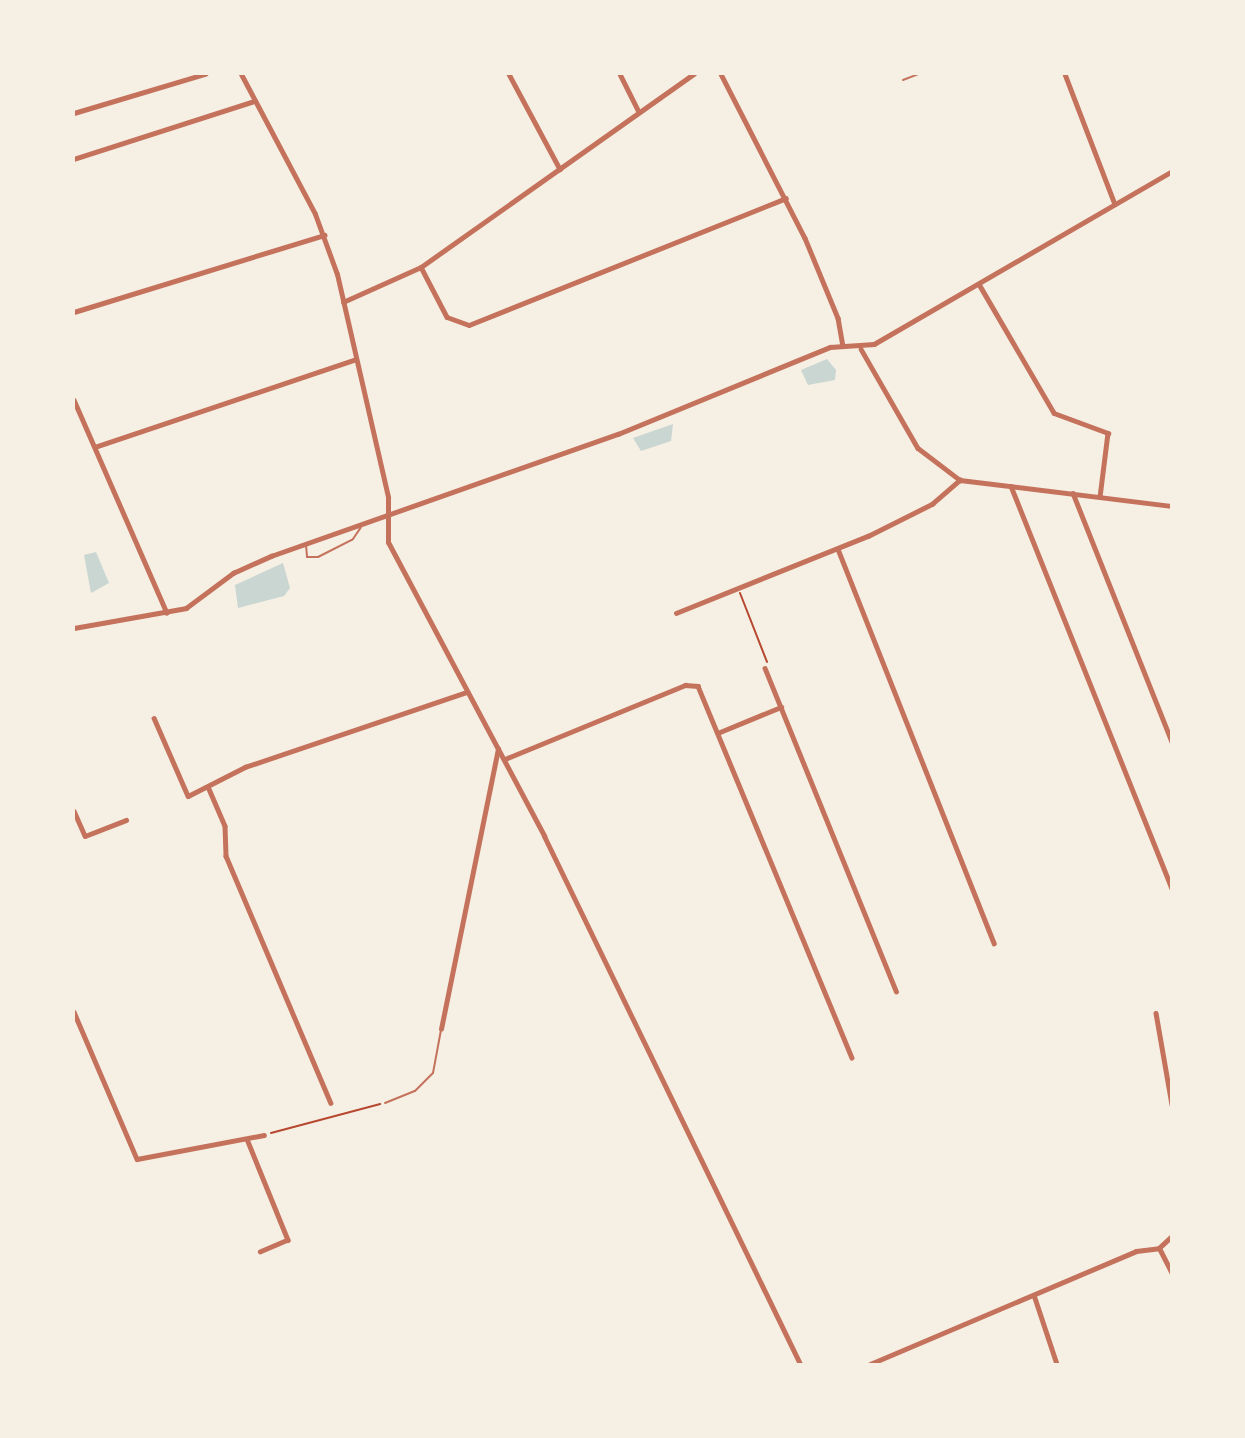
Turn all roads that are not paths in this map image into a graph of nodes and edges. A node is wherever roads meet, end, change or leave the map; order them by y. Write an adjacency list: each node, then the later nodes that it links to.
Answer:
1 (205, 74): 12 (street)
2 (241, 74): 10 (street)
3 (509, 74): 14 (street)
4 (620, 74): 11 (street)
5 (694, 74): 11 (street)
6 (721, 74): 16 (street)
7 (919, 74): 9 (lane)
8 (1065, 74): 17 (street)
9 (903, 80)
10 (255, 101): 13 (street); 18 (street)
11 (639, 112): 14 (street)
12 (74, 113)
13 (74, 159)
14 (560, 169): 19 (street)
15 (1171, 171): 17 (street)
16 (786, 198): 19 (street); 23 (street)
17 (1115, 204): 20 (street)
18 (324, 235): 21 (street); 22 (street)
19 (421, 267): 21 (street)
20 (979, 284): 24 (street); 31 (street)
21 (343, 302): 25 (street)
22 (74, 312)
23 (843, 346): 24 (street); 33 (street)
24 (861, 349): 28 (street)
25 (356, 359): 27 (street); 33 (street)
26 (74, 400): 27 (street)
27 (94, 447): 37 (street)
28 (960, 480): 29 (street); 36 (street)
29 (1011, 486): 30 (street); 51 (street)
30 (1073, 493): 31 (street); 45 (street)
31 (1100, 497): 32 (street)
32 (1171, 506)
33 (387, 519): 34 (street); 41 (street)
34 (362, 526): 35 (street); 35 (lane)
35 (305, 545): 37 (street)
36 (838, 549): 38 (street); 52 (street)
37 (167, 613): 39 (street)
38 (676, 613)
39 (74, 628)
40 (765, 668): 42 (street)
41 (468, 691): 46 (street); 48 (street)
42 (781, 707): 44 (street); 53 (street)
43 (154, 718): 48 (street)
44 (720, 733): 47 (street); 57 (street)
45 (1171, 742)
46 (499, 748): 47 (street); 56 (street)
47 (505, 759): 68 (street)
48 (209, 789): 58 (street)
49 (74, 811): 50 (street)
50 (126, 820)
51 (1171, 889)
52 (995, 943)
53 (896, 991)
54 (74, 1012): 62 (street)
55 (1156, 1013): 60 (street)
56 (441, 1029): 59 (lane)
57 (852, 1057)
58 (331, 1103)
59 (385, 1103)
60 (1171, 1105)
61 (264, 1135): 62 (street)
62 (247, 1139): 65 (street)
63 (1171, 1236): 64 (street)
64 (1159, 1248): 66 (street); 67 (street)
65 (260, 1252)
66 (1171, 1273)
67 (1034, 1295): 69 (street); 70 (street)
68 (800, 1364)
69 (870, 1364)
70 (1057, 1364)

